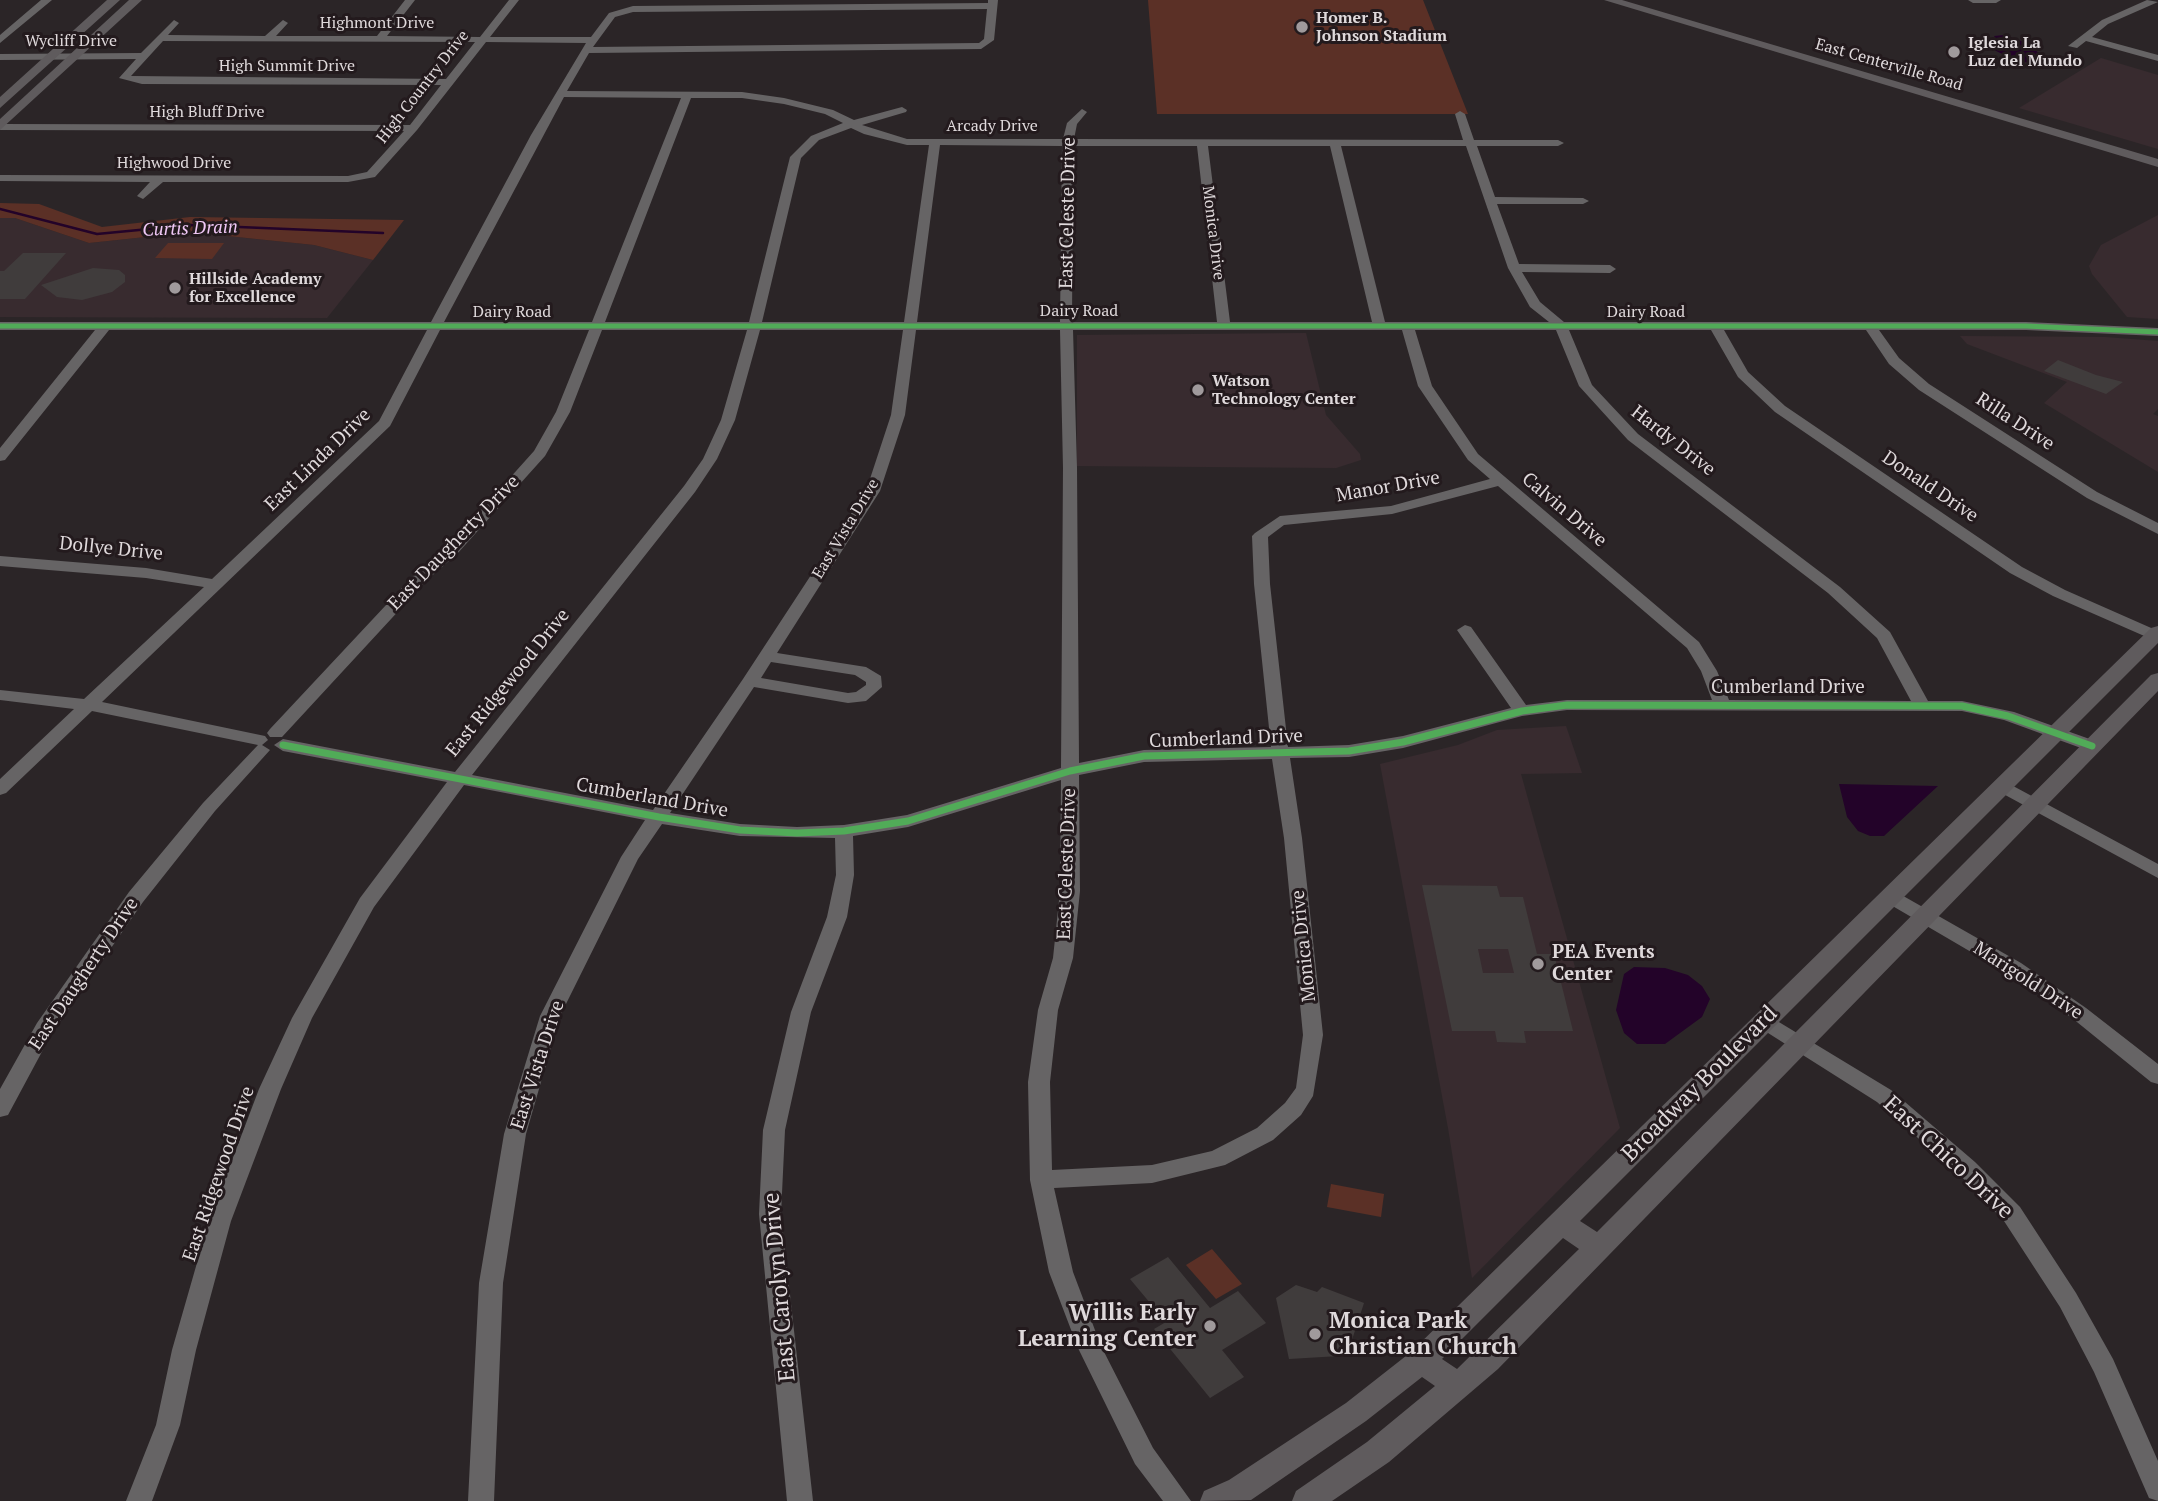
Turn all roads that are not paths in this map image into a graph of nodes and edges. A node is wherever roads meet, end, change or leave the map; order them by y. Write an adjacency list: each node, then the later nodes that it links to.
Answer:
1 (47, 0): 18 (street)
2 (114, 0): 24 (main road)
3 (136, 0): 25 (main road)
4 (410, 0): 17 (street)
5 (513, 0): 19 (street, High Country Drive)
6 (1974, 0): 7 (street)
7 (1996, 0)
8 (1623, 1): 37 (main road, East Centerville Road)
9 (992, 3): 11 (street); 20 (street, Highmont Drive)
10 (2153, 4): 14 (street)
11 (738, 5): 20 (street, East Linda Drive)
12 (174, 23): 15 (street)
13 (283, 23): 16 (street)
14 (2086, 37): 21 (street); 26 (street)
15 (160, 38): 16 (street, Highmont Drive); 22 (street)
16 (268, 38): 17 (street, Highmont Drive)
17 (380, 38): 19 (street, Highmont Drive)
18 (0, 40)
19 (481, 40): 20 (street, Highmont Drive); 27 (street, High Country Drive)
20 (590, 45): 28 (street, East Linda Drive)
21 (2073, 46)
22 (142, 56): 25 (street, Wycliff Drive); 27 (street, High Summit Drive)
23 (0, 57): 24 (street, Wycliff Drive)
24 (51, 57): 25 (street, Wycliff Drive); 30 (main road)
25 (75, 57): 35 (main road)
26 (2158, 58)
27 (450, 82): 36 (street, High Country Drive)
28 (560, 94): 29 (street, Arcady Drive); 61 (street, East Linda Drive)
29 (687, 95): 34 (street, Arcady Drive); 54 (street, East Daugherty Drive)
30 (0, 104)
31 (902, 110): 34 (street, East Ridgewood Drive)
32 (1082, 112): 39 (street, East Celeste Drive)
33 (1460, 114): 42 (street, Hardy Drive)
34 (853, 124): 38 (street, Arcady Drive); 55 (street, East Ridgewood Drive)
35 (0, 127): 36 (street, High Bluff Drive)
36 (413, 128): 48 (street, High Country Drive)
37 (2061, 130): 44 (main road, East Centerville Road); 45 (main road, East Centerville Road)
38 (934, 142): 39 (street, Arcady Drive); 56 (street, East Vista Drive)
39 (1068, 142): 40 (street, Arcady Drive); 57 (street, East Celeste Drive)
40 (1202, 142): 41 (street, Arcady Drive); 58 (street, Monica Drive)
41 (1335, 142): 42 (street, Arcady Drive); 62 (street)
42 (1470, 143): 43 (street, Arcady Drive); 50 (street, Hardy Drive)
43 (1558, 143)
44 (2158, 155)
45 (2158, 163)
46 (0, 178): 47 (street, Highwood Drive)
47 (159, 179): 48 (street, Highwood Drive); 49 (street)
48 (348, 179)
49 (143, 196)
50 (1491, 201): 51 (street); 52 (street, Hardy Drive)
51 (1583, 201)
52 (1514, 268): 53 (street); 64 (street, Hardy Drive)
53 (1610, 269)
54 (599, 325): 55 (street, Dairy Road); 61 (street, Dairy Road); 85 (street, East Daugherty Drive)
55 (753, 325): 56 (street, Dairy Road); 90 (street, East Ridgewood Drive)
56 (908, 325): 57 (street, Dairy Road); 76 (street, East Vista Drive)
57 (1066, 325): 58 (street, Dairy Road); 89 (street, East Celeste Drive)
58 (1224, 325): 62 (street, Dairy Road)
59 (0, 326): 60 (street, Dairy Road)
60 (104, 326): 61 (street, Dairy Road); 68 (street)
61 (437, 326): 73 (street, East Linda Drive)
62 (1379, 326): 63 (street, Dairy Road)
63 (1407, 326): 64 (street, Dairy Road); 69 (street, Calvin Drive)
64 (1561, 326): 65 (street, Dairy Road); 82 (street, Hardy Drive)
65 (1715, 326): 66 (street, Dairy Road); 75 (street, Donald Drive)
66 (1870, 326): 67 (street, Dairy Road); 71 (street, Rilla Drive)
67 (2158, 332)
68 (0, 457)
69 (1500, 481): 70 (street, Manor Drive); 80 (street, Calvin Drive)
70 (1280, 521): 88 (street, Monica Drive)
71 (2158, 529)
72 (0, 561): 73 (street, Dollye Drive)
73 (217, 584): 81 (street, East Linda Drive)
74 (1465, 630): 83 (street)
75 (2157, 635): 84 (main road, Broadway Boulevard)
76 (767, 656): 78 (street, East Vista Drive); 78 (street)
77 (2158, 680): 87 (main road, Broadway Boulevard)
78 (750, 681): 94 (street, East Vista Drive)
79 (0, 695): 81 (street)
80 (1722, 704): 82 (street, Cumberland Drive); 83 (street, Cumberland Drive)
81 (90, 705): 86 (street); 92 (street, East Linda Drive)
82 (1922, 705): 84 (street, Cumberland Drive)
83 (1522, 711): 88 (street, Cumberland Drive)
84 (2055, 734): 87 (street, Cumberland Drive); 91 (main road, Broadway Boulevard)
85 (279, 739): 86 (street); 90 (street, Cumberland Drive)
86 (260, 745): 102 (street, East Daugherty Drive)
87 (2092, 746): 93 (main road, Broadway Boulevard)
88 (1280, 753): 89 (street, Cumberland Drive); 103 (street, Monica Drive)
89 (1070, 771): 95 (street, Cumberland Drive); 103 (street, East Celeste Drive)
90 (460, 778): 94 (street, Cumberland Drive); 109 (street, East Ridgewood Drive)
91 (2002, 786): 93 (street); 97 (main road, Broadway Boulevard)
92 (0, 789)
93 (2034, 805): 96 (street); 98 (main road, Broadway Boulevard)
94 (659, 817): 95 (street, Cumberland Drive); 110 (street, East Vista Drive)
95 (844, 831): 111 (street, East Carolyn Drive)
96 (2158, 872)
97 (1891, 896): 98 (street, Marigold Drive); 99 (main road, Broadway Boulevard)
98 (1923, 916): 100 (main road, Broadway Boulevard); 101 (street, Marigold Drive)
99 (1764, 1021): 100 (street, East Chico Drive); 104 (main road, Broadway Boulevard)
100 (1798, 1043): 105 (main road, Broadway Boulevard); 108 (street, East Chico Drive)
101 (2158, 1076)
102 (0, 1109)
103 (1041, 1180): 112 (street, East Celeste Drive)
104 (1560, 1222): 105 (main road); 106 (main road, Broadway Boulevard)
105 (1597, 1246): 107 (main road, Broadway Boulevard)
106 (1421, 1361): 107 (main road); 113 (main road, Broadway Boulevard)
107 (1459, 1386): 114 (main road, Broadway Boulevard)
108 (2158, 1490)
109 (139, 1501)
110 (481, 1501)
111 (800, 1501)
112 (1178, 1501)
113 (1215, 1501)
114 (1307, 1501)

